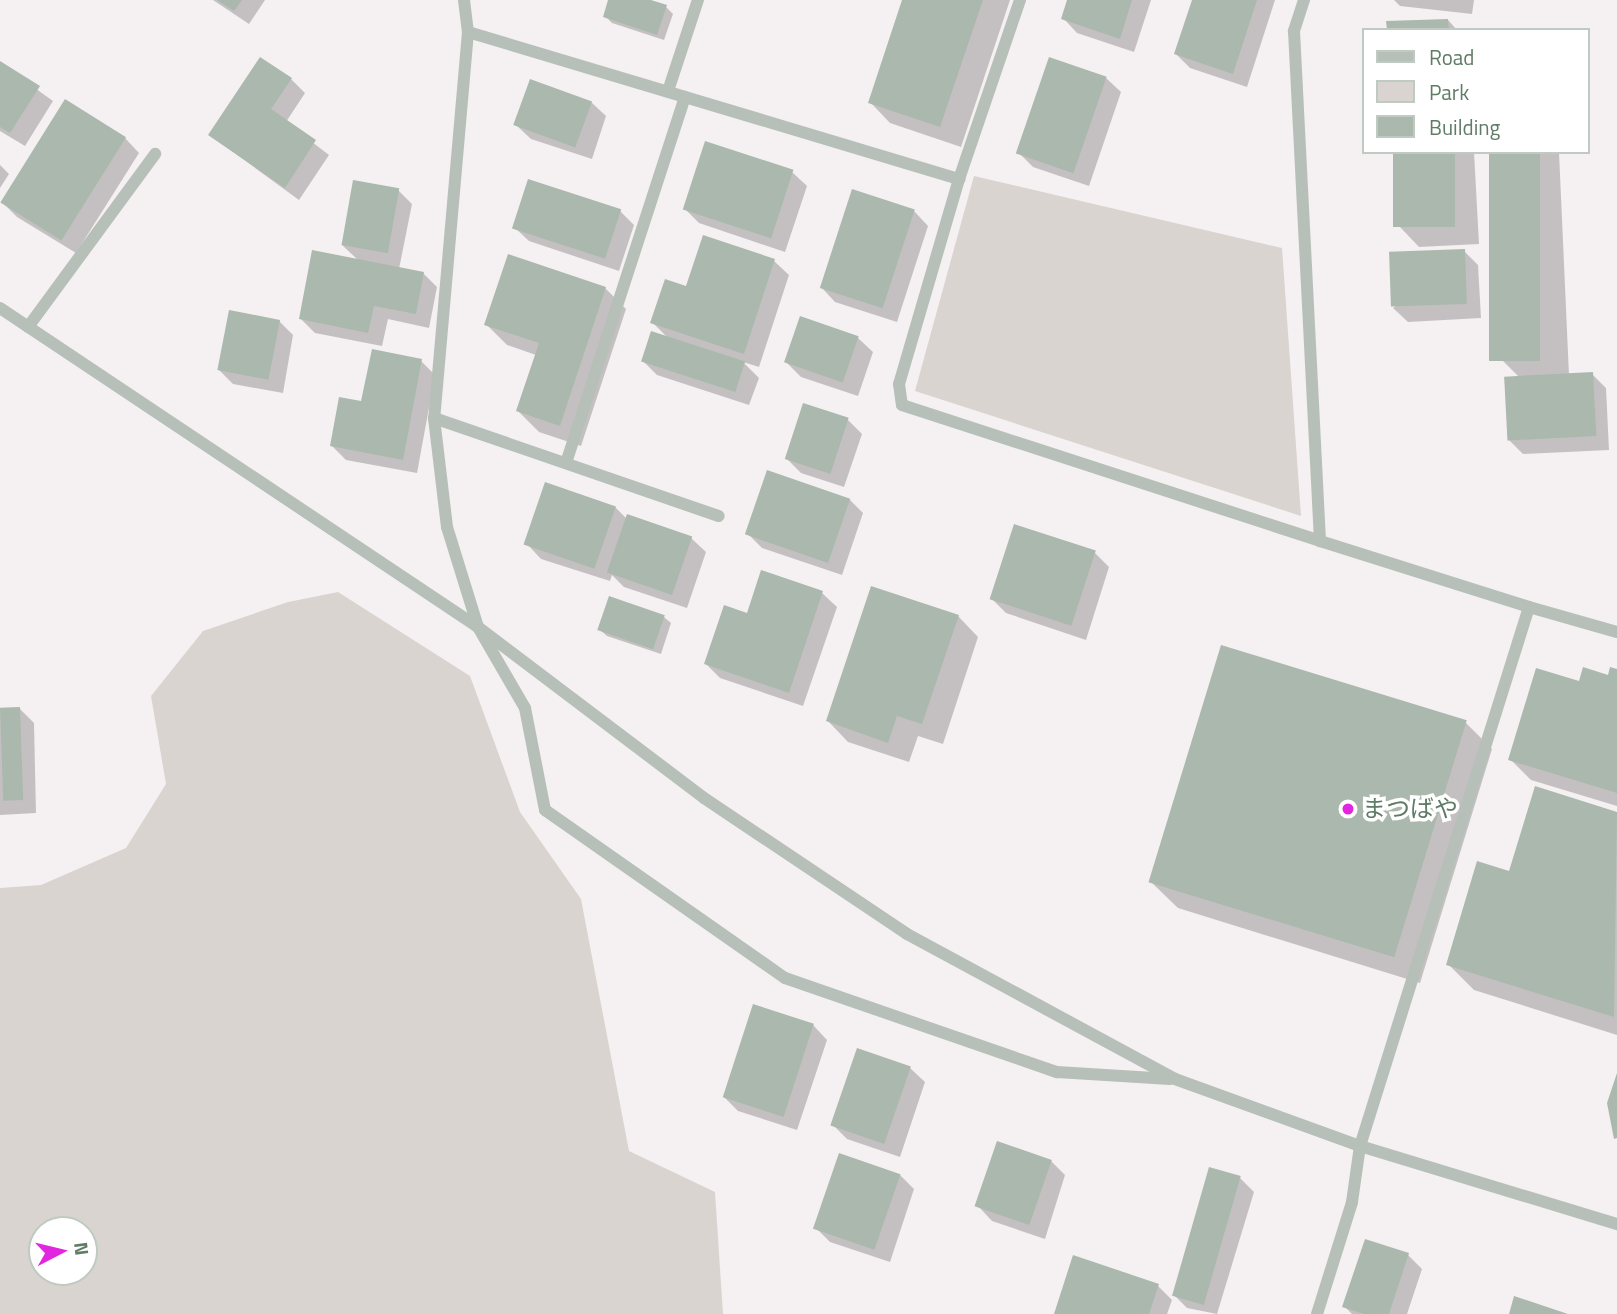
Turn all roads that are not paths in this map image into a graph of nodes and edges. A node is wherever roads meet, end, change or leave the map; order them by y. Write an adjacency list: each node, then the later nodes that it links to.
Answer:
1 (464, 0): 5 (street)
2 (698, 0): 6 (street)
3 (1020, 0): 9 (street)
4 (1304, 0): 15 (street)
5 (468, 32): 6 (street); 12 (street)
6 (668, 91): 7 (street)
7 (685, 97): 9 (street); 13 (street)
8 (155, 155): 11 (street)
9 (959, 179): 15 (street)
10 (0, 308): 11 (street)
11 (28, 327): 17 (street)
12 (434, 418): 13 (street); 17 (street)
13 (566, 463): 14 (street)
14 (719, 516)
15 (1320, 541): 16 (street)
16 (1529, 607): 18 (street); 20 (street)
17 (478, 627): 19 (street); 19 (street)
18 (1617, 632)
19 (1175, 1079): 20 (street)
20 (1360, 1146): 21 (street); 22 (street)
21 (1617, 1224)
22 (1317, 1314)

